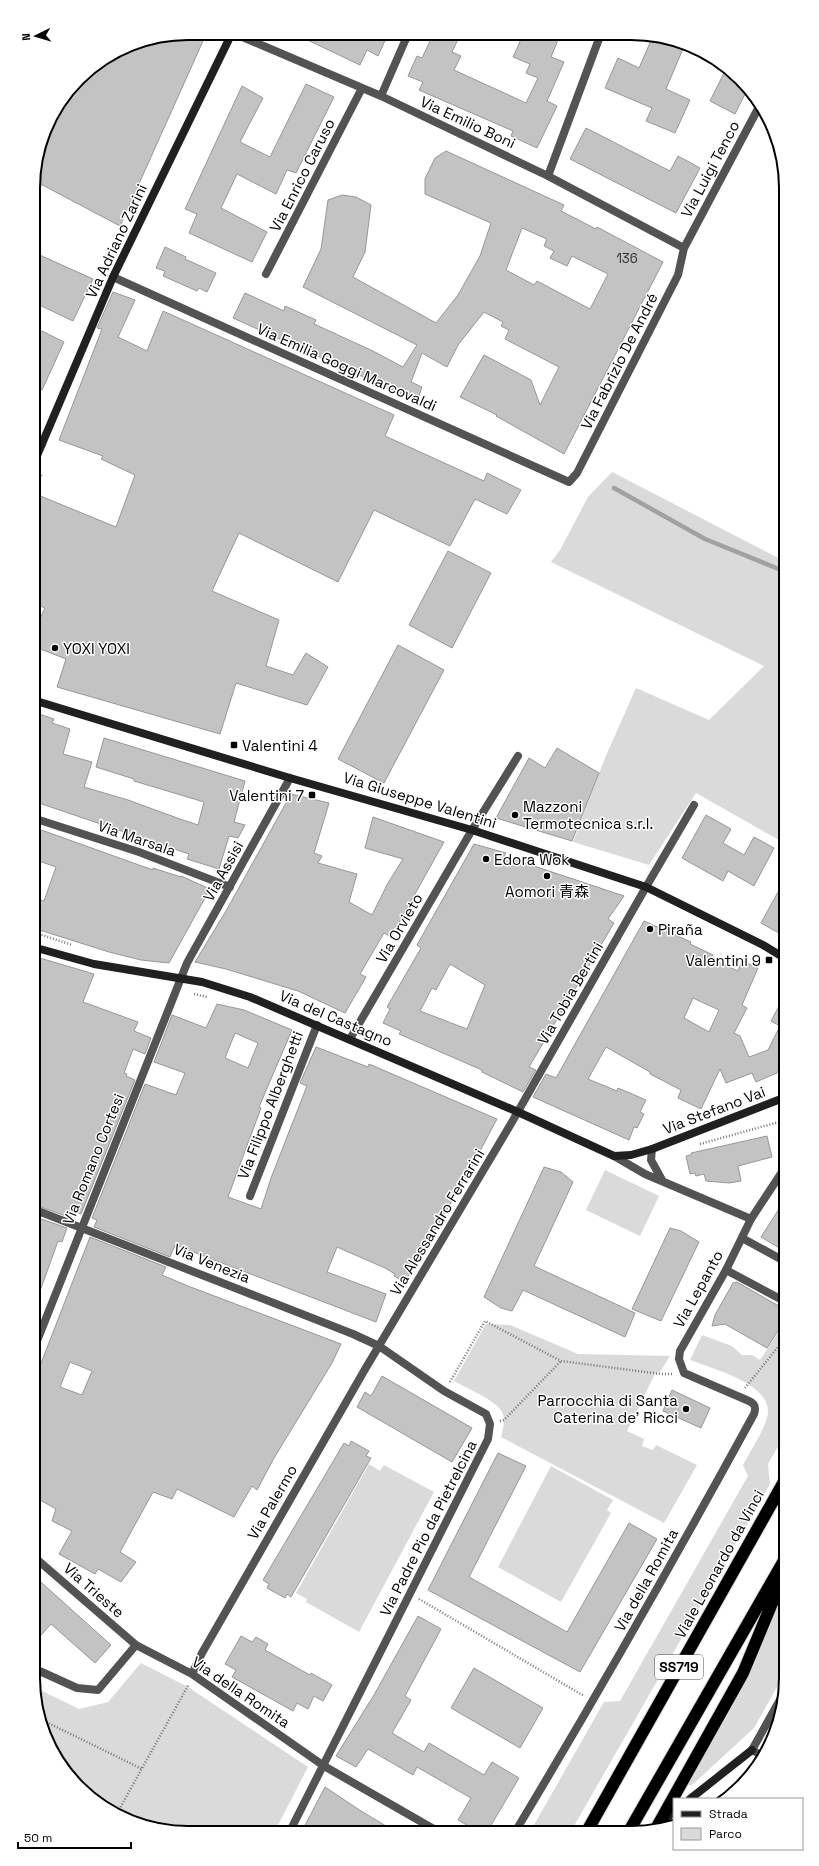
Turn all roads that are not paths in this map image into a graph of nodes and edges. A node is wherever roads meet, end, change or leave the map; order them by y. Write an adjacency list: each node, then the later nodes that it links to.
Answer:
1 (230, 40): 11 (street, Via Adriano Zarini)
2 (249, 40): 5 (street, Via Emilio Boni)
3 (405, 40): 6 (street)
4 (599, 40): 8 (street)
5 (362, 88): 6 (street, Via Emilio Boni); 10 (street, Via Enrico Caruso)
6 (381, 96): 8 (street, Via Emilio Boni)
7 (757, 111): 9 (street, Via Luigi Tenco)
8 (548, 176): 9 (street, Via Emilio Boni)
9 (684, 248): 14 (street, Via Fabrizio De André)
10 (266, 274)
11 (113, 277): 12 (street, Via Adriano Zarini); 14 (street, Via Emilia Goggi Marcovaldi)
12 (42, 444): 13 (street, Via Adriano Zarini)
13 (40, 449)
14 (570, 482)
15 (40, 702): 17 (street, Via Giuseppe Valentini)
16 (518, 756): 20 (street, Via Orvieto)
17 (290, 778): 20 (street, Via Giuseppe Valentini); 21 (street, Via Assisi)
18 (694, 805): 22 (street, Via Tobia Bertini)
19 (40, 820): 21 (street, Via Marsala)
20 (472, 830): 22 (street, Via Giuseppe Valentini); 27 (street, Via Orvieto)
21 (230, 887): 25 (street, Via Assisi)
22 (646, 887): 24 (street, Via Giuseppe Valentini); 29 (street, Via Tobia Bertini)
23 (40, 949): 25 (street, Via del Castagno)
24 (779, 955)
25 (180, 978): 26 (street, Via del Castagno); 37 (street, Via Romano Cortesi)
26 (317, 1025): 27 (street, Via del Castagno); 34 (street, Via Filippo Alberghetti)
27 (350, 1039): 29 (street, Via del Castagno)
28 (779, 1100): 30 (street, Via Stefano Vai)
29 (518, 1112): 31 (street, Via del Castagno); 43 (street, Via Alessandro Ferrarini)
30 (652, 1149): 31 (street, Via del Castagno); 33 (street)
31 (614, 1156): 33 (street, Via del Castagno)
32 (779, 1177): 36 (street, Via Lepanto)
33 (662, 1181): 36 (street, Via del Castagno)
34 (250, 1196)
35 (40, 1212): 37 (street, Via Venezia)
36 (751, 1219): 38 (street, Via Lepanto)
37 (81, 1227): 42 (street, Via Romano Cortesi); 43 (street, Via Venezia)
38 (742, 1238): 39 (street); 40 (street, Via Lepanto)
39 (779, 1258)
40 (726, 1270): 41 (street); 44 (street, Via Lepanto)
41 (779, 1298)
42 (40, 1333)
43 (379, 1346): 53 (street, Via Palermo); 57 (street, Via Padre Pio da Pietrelcina)
44 (684, 1373): 64 (street, Via della Romita)
45 (779, 1485): 47 (highway)
46 (779, 1490): 47 (highway, Viale Leonardo da Vinci / SS719)
47 (772, 1501): 65 (highway, Viale Leonardo da Vinci / SS719)
48 (40, 1562): 51 (street, Via Trieste)
49 (779, 1569): 66 (highway, SS719)
50 (779, 1587): 60 (highway)
51 (136, 1645): 52 (street); 53 (street, Via della Romita)
52 (40, 1671)
53 (192, 1674): 57 (street, Via della Romita)
54 (776, 1707): 55 (street)
55 (752, 1750): 56 (street); 58 (street)
56 (758, 1753)
57 (324, 1766): 62 (street, Via Padre Pio da Pietrelcina); 63 (street, Via della Romita)
58 (691, 1798)
59 (673, 1813): 61 (street)
60 (658, 1823)
61 (661, 1823)
62 (293, 1826)
63 (429, 1826)
64 (519, 1826)
65 (590, 1826)
66 (632, 1826)

